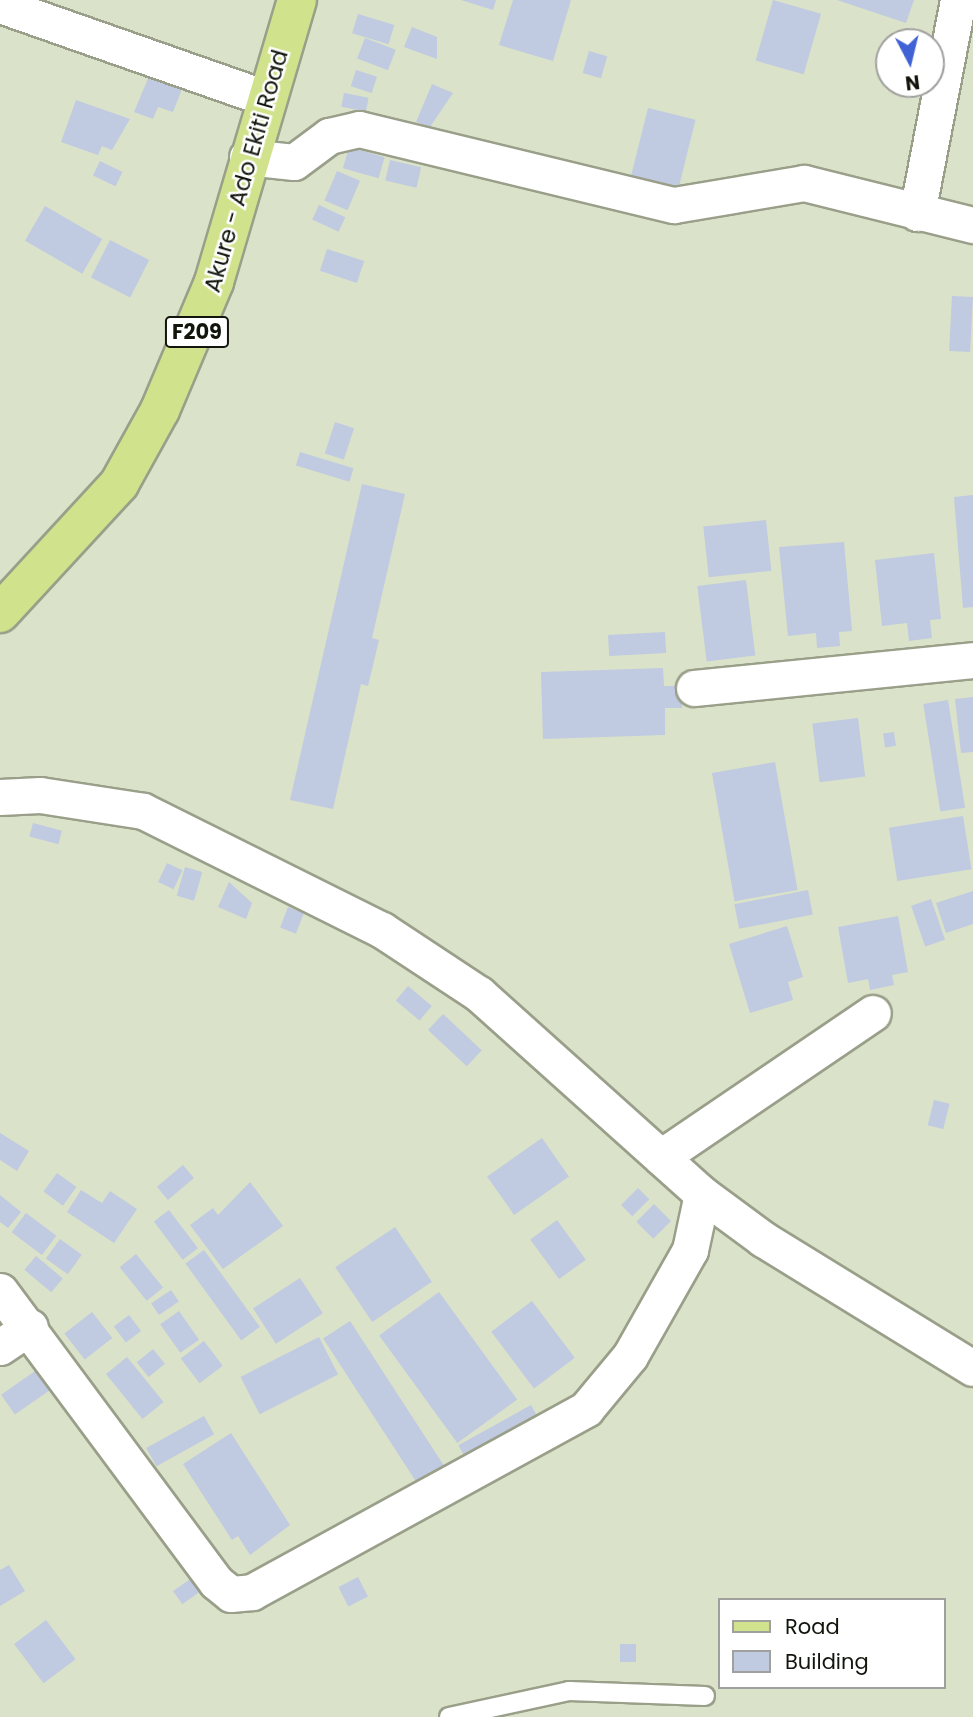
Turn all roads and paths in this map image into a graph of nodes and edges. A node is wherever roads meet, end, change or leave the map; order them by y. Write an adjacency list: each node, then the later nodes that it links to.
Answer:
1 (297, 0): 4 (main road, Akure - Ado Ekiti Road / F209)
2 (958, 0): 6 (street)
3 (0, 5): 4 (street)
4 (266, 98): 5 (main road, Akure - Ado Ekiti Road / F209)
5 (247, 157): 6 (street); 8 (main road, Akure - Ado Ekiti Road / F209)
6 (917, 213): 7 (street)
7 (973, 225)
8 (0, 613)
9 (973, 660): 10 (street)
10 (694, 688)
11 (0, 797): 13 (street)
12 (873, 1013): 13 (street)
13 (662, 1157): 14 (street)
14 (702, 1194): 16 (street); 18 (street)
15 (0, 1291): 16 (street)
16 (30, 1327): 17 (street)
17 (0, 1347)
18 (973, 1368)
19 (705, 1696): 20 (lane)
20 (449, 1717)

